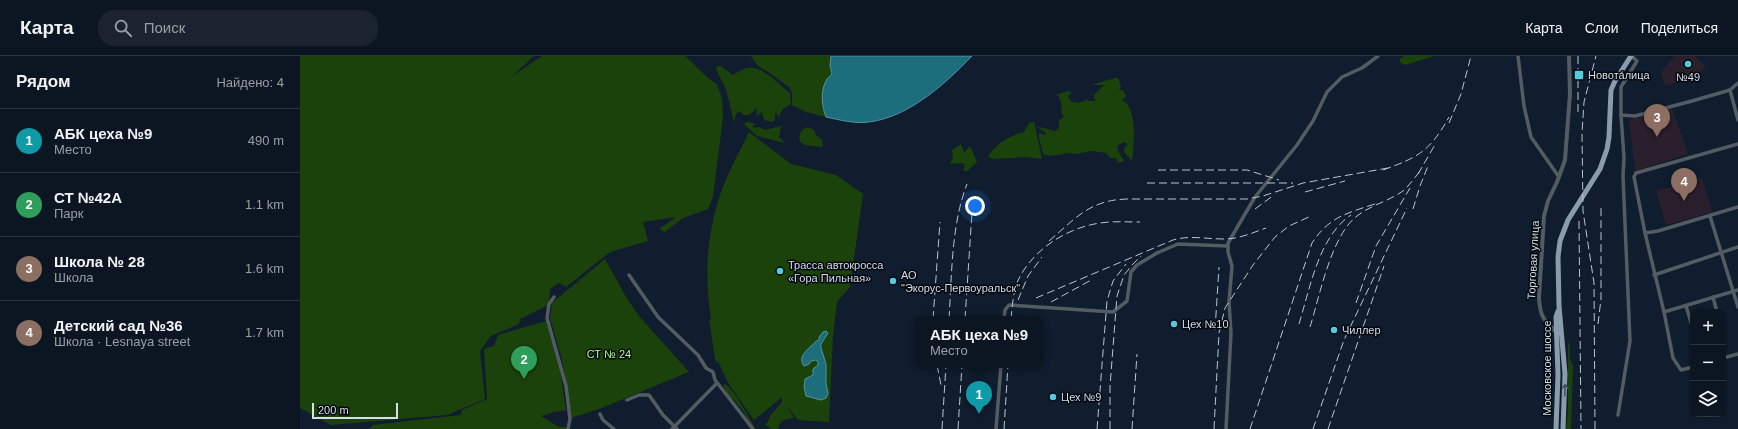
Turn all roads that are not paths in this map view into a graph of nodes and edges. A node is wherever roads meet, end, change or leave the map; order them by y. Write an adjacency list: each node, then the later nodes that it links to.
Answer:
1 (1378, 56): 14 (street)
2 (1518, 56): 10 (street)
3 (1568, 56): 10 (street, Торговая улица)
4 (1630, 57): 7 (street); 23 (main road, Московское шоссе)
5 (1738, 83): 6 (street)
6 (1730, 90): 7 (street); 8 (street)
7 (1621, 114): 41 (street)
8 (1738, 120)
9 (1738, 144): 13 (street)
10 (1559, 177): 31 (street, Торговая улица)
11 (1738, 207): 12 (street)
12 (1710, 216): 13 (street); 16 (street)
13 (1645, 233): 18 (street)
14 (1227, 246): 28 (street); 47 (street)
15 (1738, 247): 16 (street)
16 (1722, 252): 18 (street); 20 (street)
17 (629, 274): 38 (street)
18 (1654, 275): 27 (street)
19 (1738, 290): 20 (street)
20 (1733, 291): 22 (street); 25 (street)
21 (554, 297): 43 (street)
22 (1713, 297): 24 (street); 26 (street)
23 (1559, 306): 29 (main road, Московское шоссе); 33 (main road, Московское шоссе)
24 (1686, 306): 27 (street); 30 (street)
25 (1738, 307)
26 (1715, 309)
27 (1664, 312): 37 (street)
28 (1004, 316)
29 (1556, 317): 31 (street); 32 (main road, Московское шоссе)
30 (1690, 319)
31 (1543, 320): 32 (street)
32 (1556, 333): 33 (street); 48 (main road, Московское шоссе)
33 (1563, 340): 49 (main road, Московское шоссе, one-way to 33)
34 (1738, 354): 35 (street)
35 (1726, 357)
36 (1001, 368): 46 (street)
37 (1690, 368)
38 (717, 383): 42 (street); 45 (street)
39 (626, 400): 42 (street)
40 (600, 414): 44 (street)
41 (1618, 414)
42 (674, 428)
43 (568, 429)
44 (614, 429)
45 (753, 429)
46 (996, 429)
47 (1226, 429)
48 (1556, 429)
49 (1564, 429)

